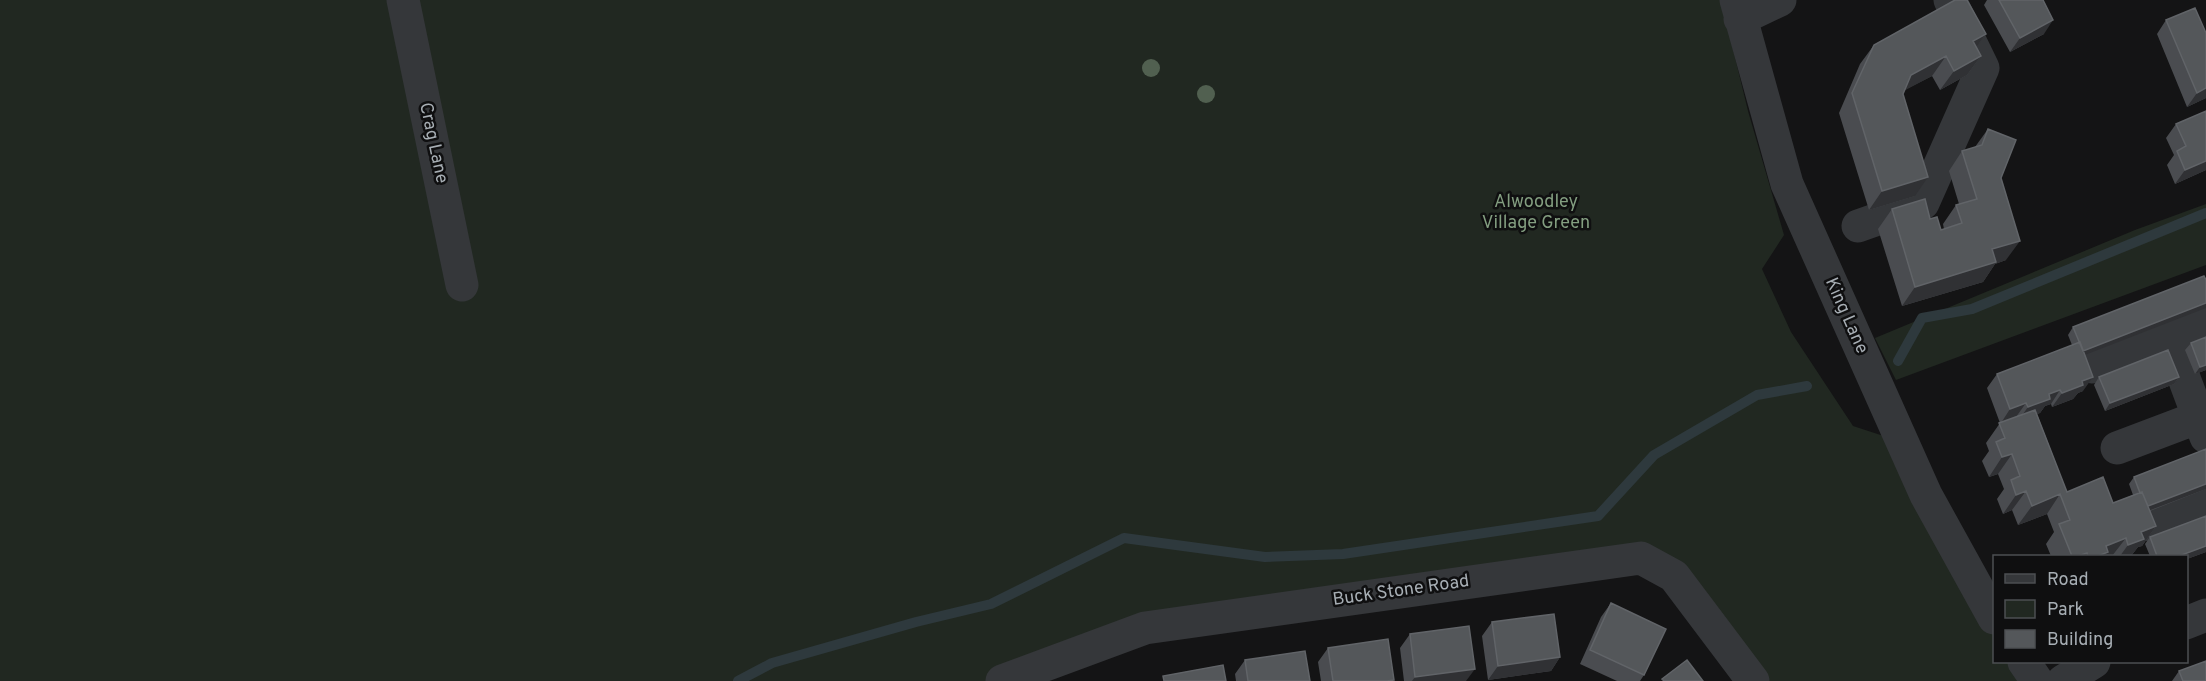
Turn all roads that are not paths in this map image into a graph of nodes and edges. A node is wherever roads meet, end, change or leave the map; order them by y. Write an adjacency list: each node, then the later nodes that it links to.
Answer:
1 (403, 0): 6 (street, Crag Lane)
2 (1780, 0): 4 (street)
3 (1950, 0): 5 (street)
4 (1738, 10): 14 (street, King Lane)
5 (1858, 226)
6 (462, 285)
7 (2206, 324): 8 (street)
8 (2169, 338): 9 (street); 10 (street)
9 (2092, 367)
10 (2202, 427): 11 (street)
11 (2117, 448)
12 (2206, 504): 13 (street)
13 (2150, 525)
14 (1993, 614)
15 (2206, 615): 16 (street)
16 (2188, 623)
17 (2025, 663): 21 (street)
18 (2092, 663): 22 (street)
19 (1002, 681): 20 (street, Buck Stone Road)
20 (1753, 681)
21 (2037, 681)
22 (2063, 681)

